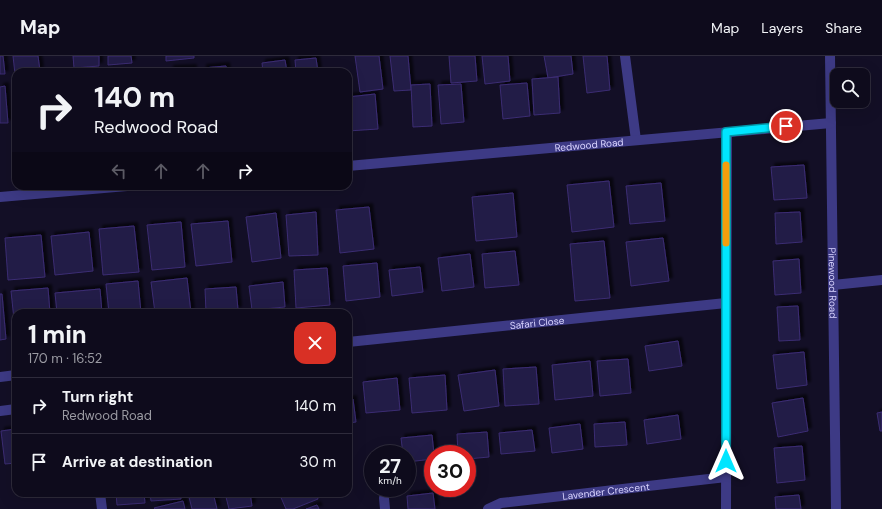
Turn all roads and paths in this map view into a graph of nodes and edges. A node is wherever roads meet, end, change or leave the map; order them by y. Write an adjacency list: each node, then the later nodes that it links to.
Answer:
1 (625, 56): 5 (street)
2 (830, 56): 3 (street, Pinewood Road)
3 (831, 122): 4 (street, Redwood Road); 10 (street, Pinewood Road)
4 (726, 132): 5 (street, Redwood Road); 11 (street)
5 (636, 140): 6 (street, Redwood Road)
6 (352, 166)
7 (80, 190): 8 (street)
8 (0, 197)
9 (882, 280): 10 (street)
10 (833, 285): 24 (street, Pinewood Road)
11 (726, 303): 12 (street, Safari Close); 17 (street)
12 (352, 342)
13 (12, 376): 14 (street)
14 (0, 377)
15 (12, 410): 16 (street)
16 (0, 411)
17 (726, 477): 22 (street, Lavender Crescent); 23 (street)
18 (100, 497): 20 (street)
19 (384, 498): 21 (street)
20 (102, 509)
21 (385, 509)
22 (488, 509)
23 (726, 509)
24 (836, 509)

